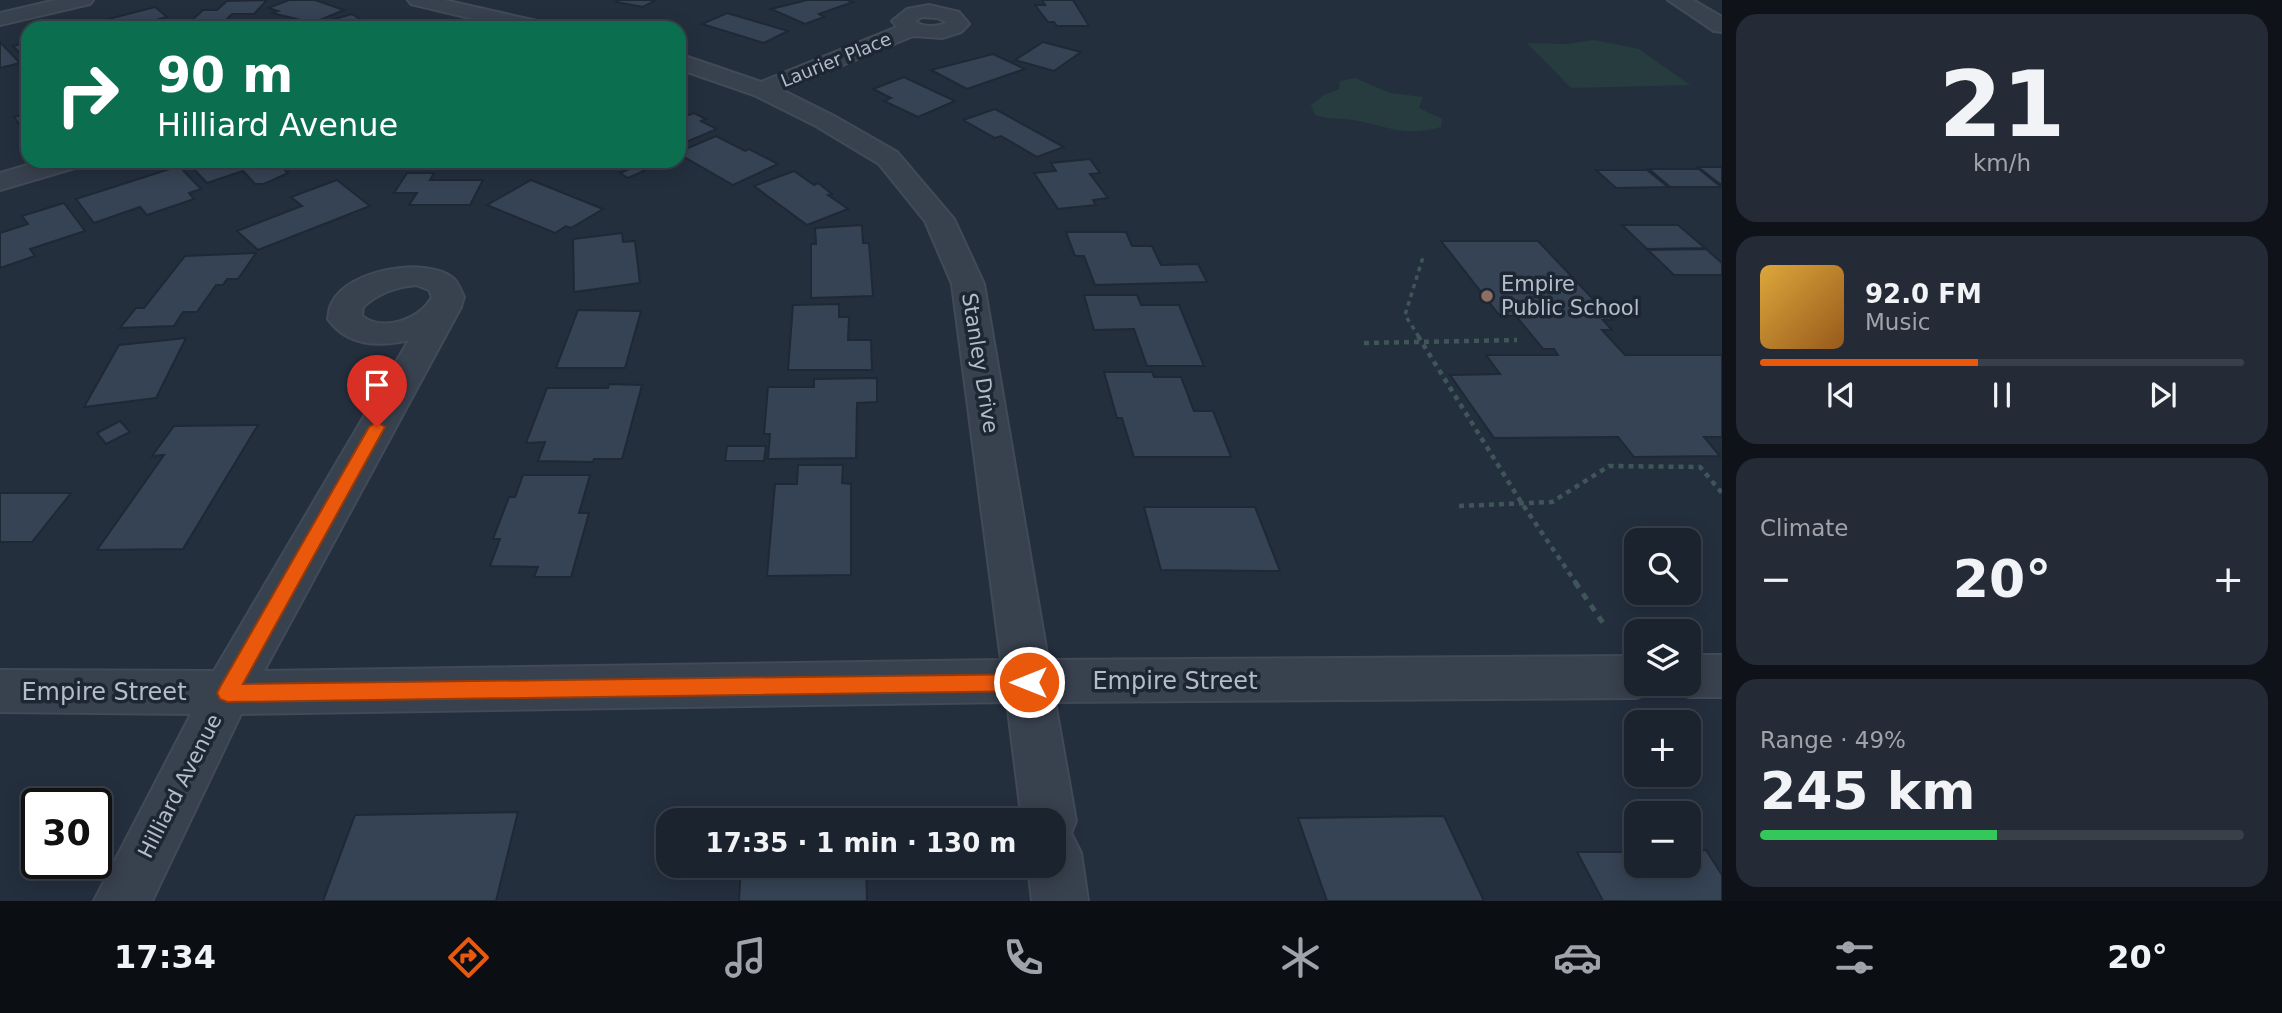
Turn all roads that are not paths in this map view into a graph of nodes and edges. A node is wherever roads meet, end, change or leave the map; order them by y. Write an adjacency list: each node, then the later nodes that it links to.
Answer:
1 (83, 0): 4 (street)
2 (418, 0): 6 (street)
3 (1678, 0): 7 (street)
4 (56, 3): 5 (street)
5 (0, 19)
6 (500, 21)
7 (1722, 26)
8 (911, 29): 10 (street, Laurier Place)
9 (686, 63): 10 (street, Stanley Drive)
10 (762, 90): 17 (street, Stanley Drive)
11 (46, 168): 12 (street)
12 (0, 182)
13 (445, 307): 19 (street, Hilliard Avenue)
14 (1701, 676): 15 (street)
15 (1722, 676)
16 (1624, 677): 17 (street, Empire Street)
17 (1029, 682): 19 (street, Empire Street); 20 (street, Stanley Drive)
18 (0, 691): 19 (street, Empire Street)
19 (227, 693): 22 (street, Hilliard Avenue)
20 (1047, 808)
21 (1057, 878): 23 (street)
22 (122, 901)
23 (1060, 901)

